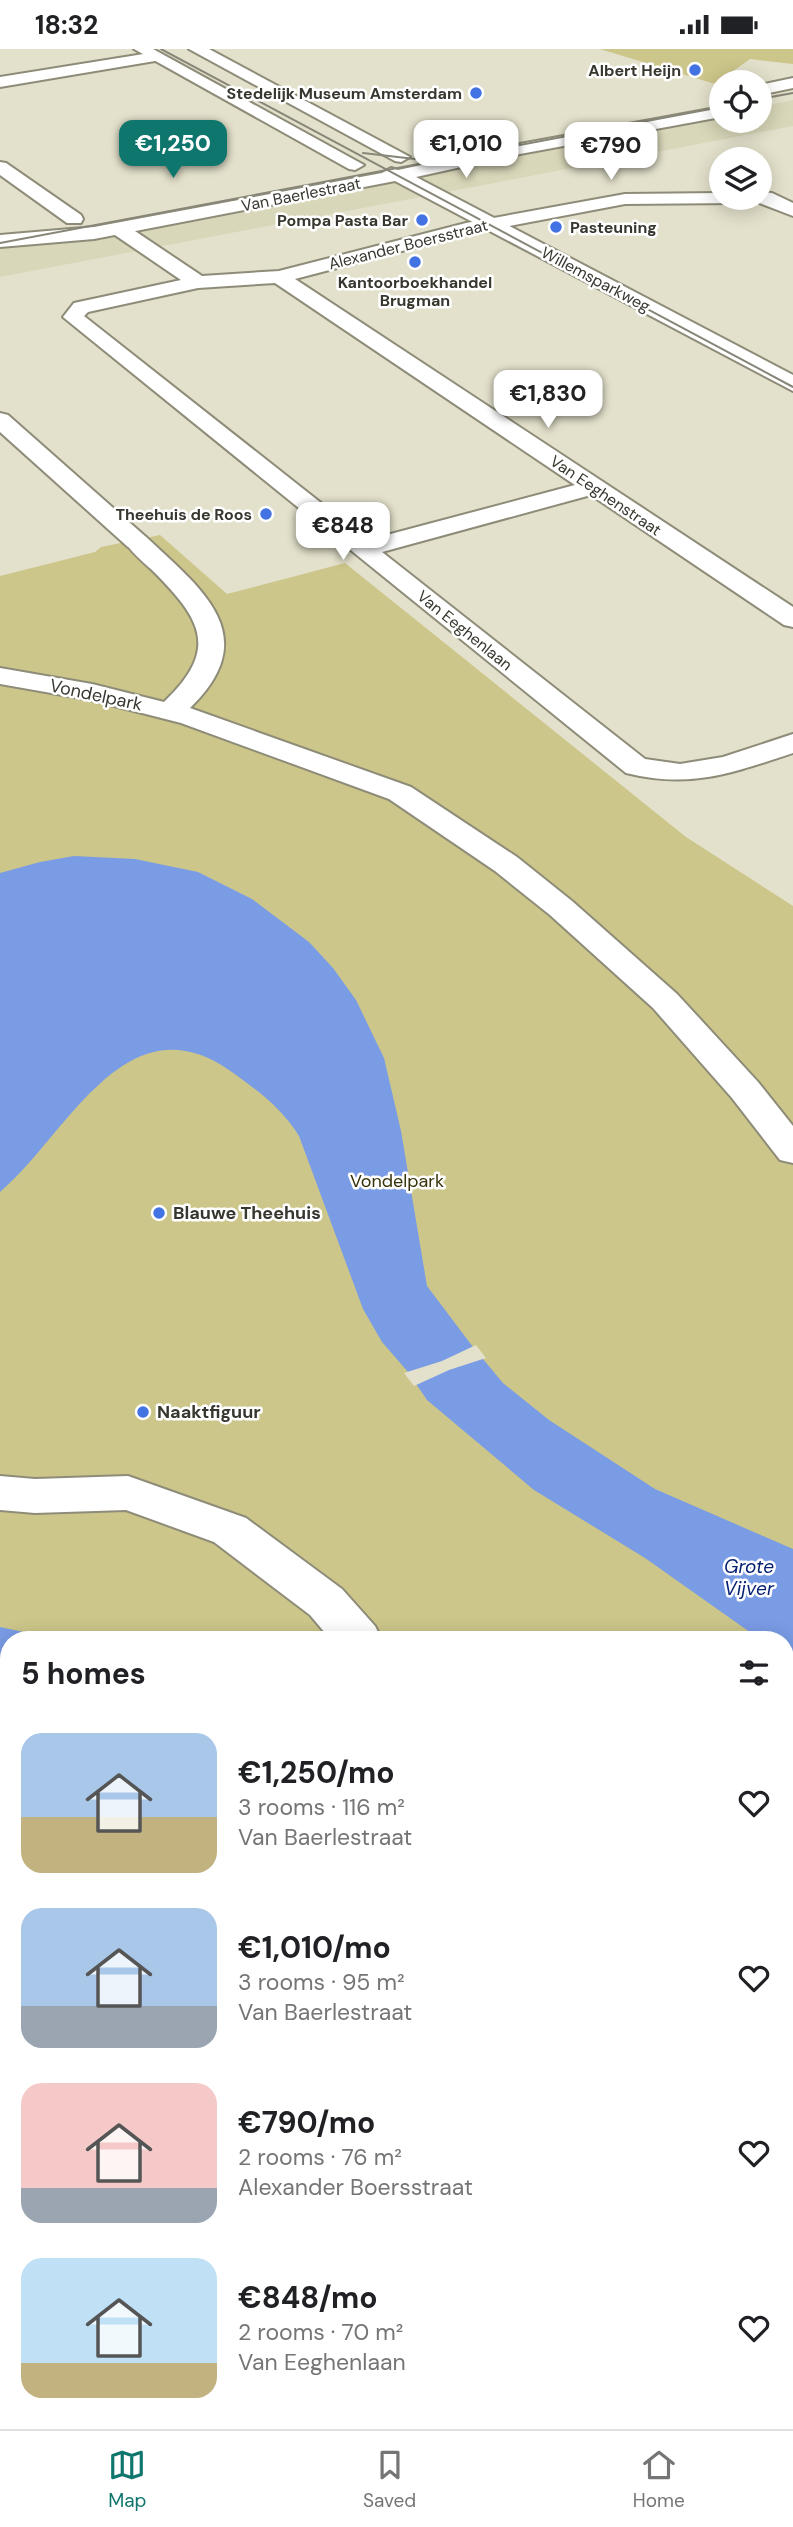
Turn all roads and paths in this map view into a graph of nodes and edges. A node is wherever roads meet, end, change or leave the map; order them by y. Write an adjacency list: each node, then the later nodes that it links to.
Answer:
1 (197, 49): 11 (street, Willemsparkweg)
2 (149, 53): 3 (street); 10 (street)
3 (0, 82)
4 (793, 83): 5 (street)
5 (772, 87)
6 (793, 99): 8 (street)
7 (709, 102): 11 (street, Van Baerlestraat)
8 (772, 103)
9 (709, 114): 11 (street, Van Baerlestraat)
10 (355, 165): 11 (street); 18 (street, Van Baerlestraat)
11 (400, 166): 19 (street, Willemsparkweg); 20 (street, Van Baerlestraat)
12 (0, 167): 18 (street)
13 (793, 189): 14 (street)
14 (772, 195)
15 (709, 198): 19 (street, Alexander Boersstraat)
16 (772, 201): 17 (street)
17 (793, 210)
18 (74, 219): 21 (street, Van Baerlestraat)
19 (491, 223): 22 (street, Alexander Boersstraat); 25 (street, Willemsparkweg)
20 (119, 229): 21 (street, Van Baerlestraat); 23 (street)
21 (1, 241)
22 (279, 277): 23 (street, Alexander Boersstraat); 27 (street, Van Eeghenstraat)
23 (198, 282): 24 (street, Alexander Boersstraat)
24 (81, 307): 28 (street, Van Eeghenlaan)
25 (793, 384)
26 (0, 420): 31 (street)
27 (593, 487): 28 (street); 29 (street, Van Eeghenstraat)
28 (364, 549): 32 (street, Van Eeghenlaan)
29 (793, 619)
30 (0, 676): 31 (street, Vondelpark)
31 (170, 712): 33 (street, Vondelpark)
32 (793, 743)
33 (793, 1151)
34 (0, 1493): 35 (street)
35 (351, 1631)

